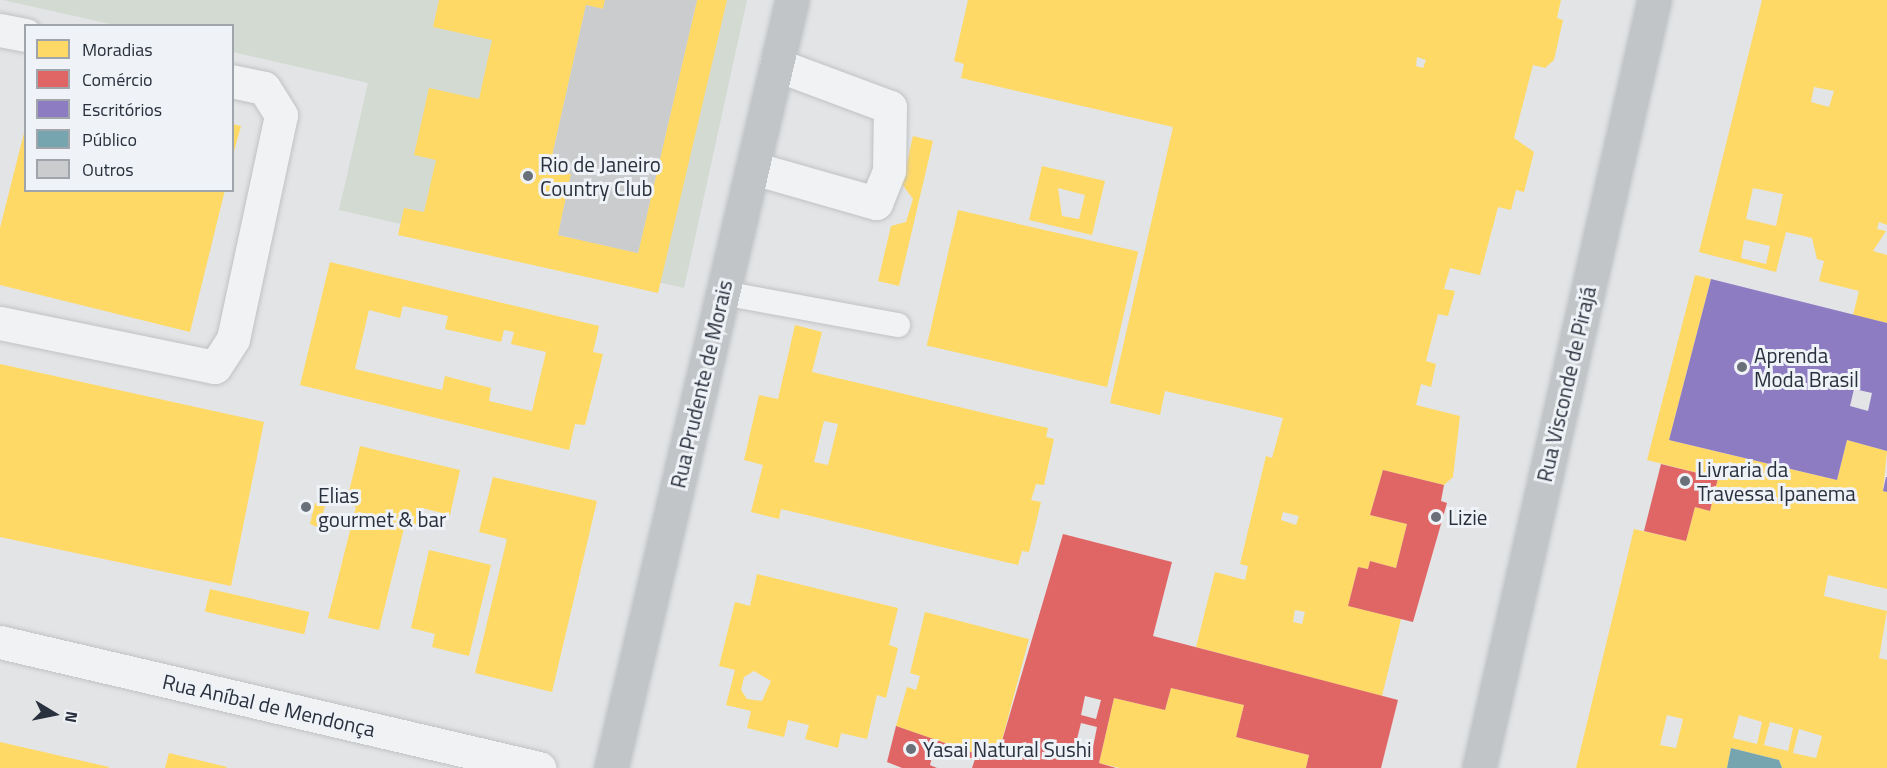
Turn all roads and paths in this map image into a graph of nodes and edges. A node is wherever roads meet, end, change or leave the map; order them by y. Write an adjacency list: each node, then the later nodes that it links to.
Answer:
1 (792, 0): 5 (main road, Rua Prudente de Morais)
2 (1653, 0): 14 (main road, Rua Visconde de Pirajá)
3 (0, 30): 4 (street)
4 (24, 35)
5 (777, 65): 7 (main road, Rua Prudente de Morais); 7 (street)
6 (234, 81): 9 (street)
7 (753, 168): 8 (main road, Rua Prudente de Morais)
8 (723, 293): 10 (lane); 13 (main road, Rua Prudente de Morais)
9 (0, 323)
10 (898, 325)
11 (0, 642): 12 (street, Rua Aníbal de Mendonça)
12 (539, 768)
13 (610, 768)
14 (1479, 768)

